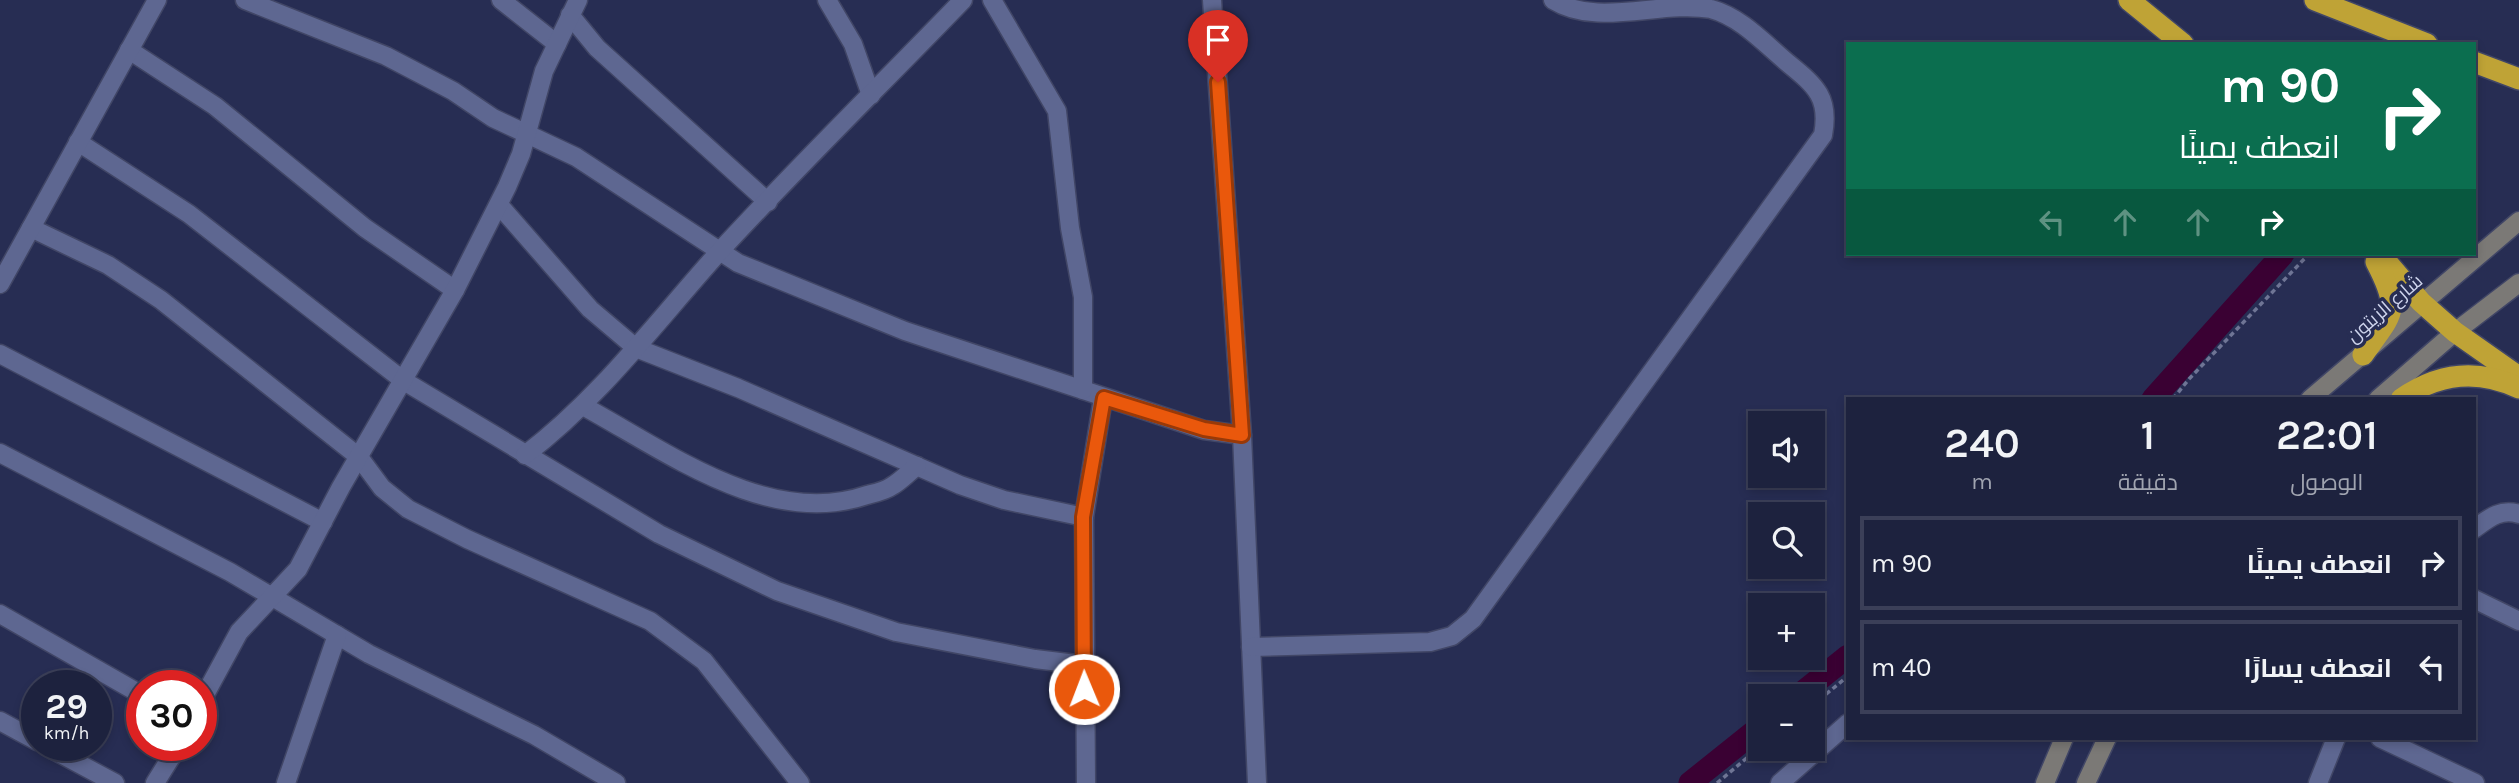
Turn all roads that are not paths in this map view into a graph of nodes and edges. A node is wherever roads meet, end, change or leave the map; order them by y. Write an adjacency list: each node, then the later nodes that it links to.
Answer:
1 (158, 0): 15 (street)
2 (245, 0): 19 (street)
3 (501, 0): 14 (street)
4 (827, 0): 18 (street)
5 (963, 0): 18 (street)
6 (992, 0): 39 (street)
7 (1212, 0): 45 (street)
8 (1553, 0): 59 (street)
9 (2129, 0): 12 (highway)
10 (2315, 0): 13 (highway)
11 (574, 8): 14 (street); 21 (street)
12 (2181, 42)
13 (2422, 42)
14 (557, 44): 19 (street)
15 (130, 50): 20 (street); 30 (street)
16 (2476, 63): 17 (highway)
17 (2519, 79)
18 (872, 95): 21 (street)
19 (525, 135): 22 (street); 25 (street)
20 (78, 142): 24 (street); 37 (street)
21 (768, 202): 25 (street)
22 (499, 205): 30 (street); 33 (street)
23 (2519, 221): 31 (main road, شارع الزيتون)
24 (31, 228): 29 (street); 48 (street)
25 (720, 251): 33 (street); 39 (street)
26 (2373, 256): 35 (highway)
27 (2382, 256): 31 (highway)
28 (2519, 283): 32 (main road)
29 (0, 284)
30 (455, 290): 37 (street)
31 (2421, 302): 32 (highway); 35 (main road, شارع الزيتون)
32 (2455, 332): 36 (highway); 41 (main road)
33 (636, 348): 44 (street); 49 (street)
34 (0, 354): 52 (street)
35 (2363, 355): 40 (main road, شارع الزيتون)
36 (2519, 377)
37 (404, 381): 47 (street); 48 (street)
38 (2519, 388): 42 (highway)
39 (1083, 390): 43 (street)
40 (2312, 397)
41 (2380, 397)
42 (2404, 397)
43 (1104, 398): 45 (street); 51 (street)
44 (583, 406): 47 (street); 49 (street)
45 (1242, 435): 59 (street)
46 (0, 453): 54 (street)
47 (525, 455): 60 (street)
48 (359, 457): 52 (street); 76 (street)
49 (917, 466): 51 (street)
50 (2519, 514): 53 (street)
51 (1083, 517): 60 (street)
52 (323, 522): 54 (street)
53 (2476, 528)
54 (271, 596): 58 (street); 61 (street)
55 (2476, 600): 57 (street)
56 (0, 614): 62 (street)
57 (2519, 621)
58 (337, 635): 74 (street); 75 (street)
59 (1251, 647): 78 (street)
60 (1084, 665): 77 (street)
61 (217, 673)
62 (126, 686)
63 (0, 721): 65 (street)
64 (1846, 725): 79 (street)
65 (21, 732)
66 (2063, 740): 80 (main road)
67 (2106, 740): 81 (main road)
68 (2335, 740): 82 (street)
69 (2384, 740): 83 (street)
70 (74, 761): 72 (street)
71 (169, 761): 73 (street)
72 (115, 783)
73 (155, 783)
74 (286, 783)
75 (616, 783)
76 (800, 783)
77 (1086, 783)
78 (1257, 783)
79 (1780, 783)
80 (2045, 783)
81 (2086, 783)
82 (2318, 783)
83 (2475, 783)

